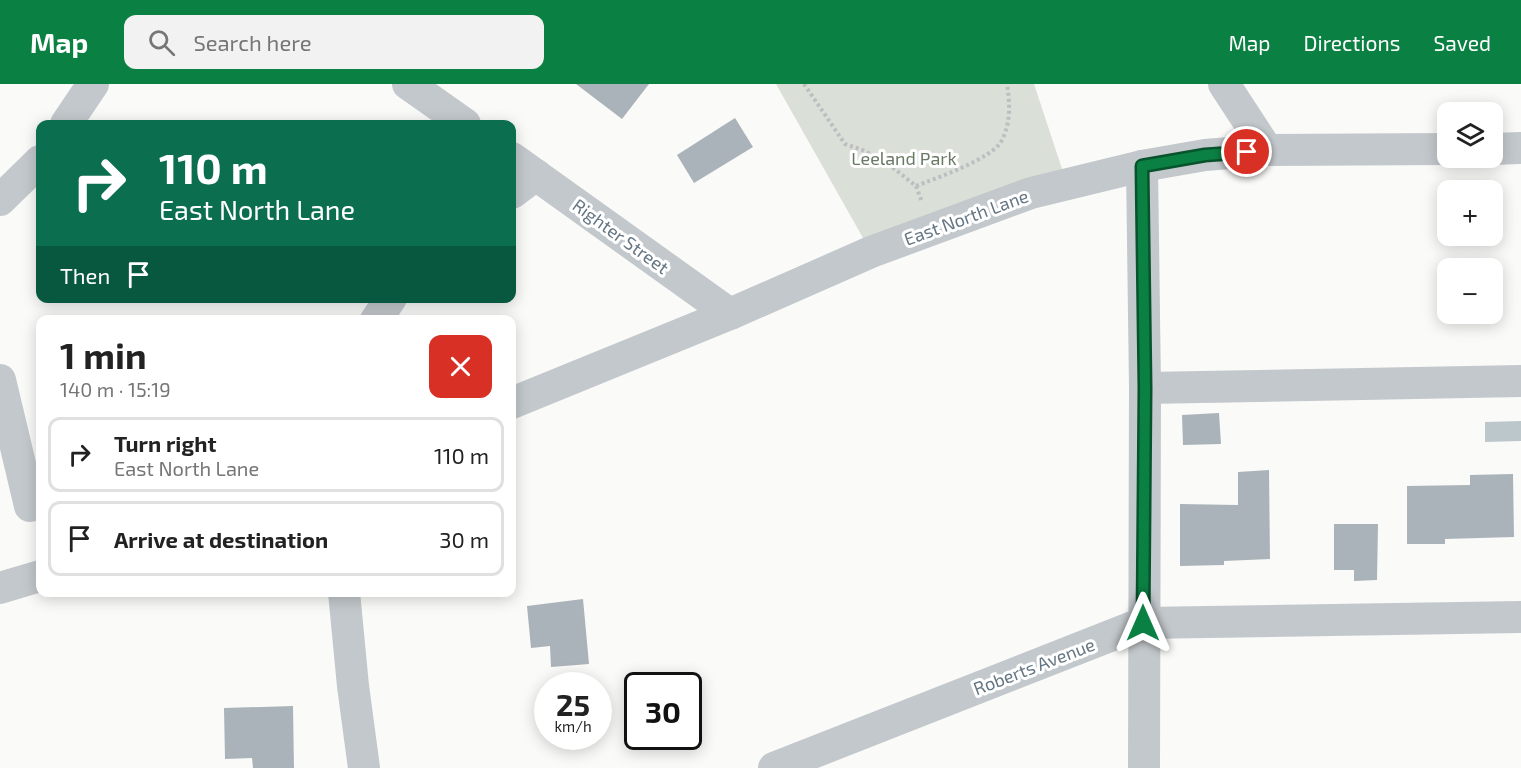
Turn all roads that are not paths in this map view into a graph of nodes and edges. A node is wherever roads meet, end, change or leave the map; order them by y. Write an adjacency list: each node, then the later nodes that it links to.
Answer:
1 (93, 84): 4 (street)
2 (408, 84): 5 (street)
3 (1224, 84): 9 (street)
4 (69, 120)
5 (459, 120)
6 (1503, 148): 7 (street)
7 (1521, 148)
8 (1437, 149): 9 (street, East North Lane)
9 (1268, 150): 11 (street, East North Lane)
10 (36, 165): 13 (street)
11 (1142, 166): 14 (street, East North Lane); 17 (street)
12 (520, 175): 14 (street, Righter Street)
13 (0, 200)
14 (730, 314): 18 (street, East North Lane)
15 (0, 380): 19 (street)
16 (1521, 381): 17 (street)
17 (1145, 388): 24 (street)
18 (516, 402)
19 (30, 506)
20 (36, 577): 21 (street)
21 (0, 588)
22 (344, 597): 25 (street)
23 (1521, 617): 24 (street, Roberts Avenue)
24 (1143, 623): 26 (street, Roberts Avenue); 27 (street)
25 (364, 768)
26 (774, 768)
27 (1143, 768)

